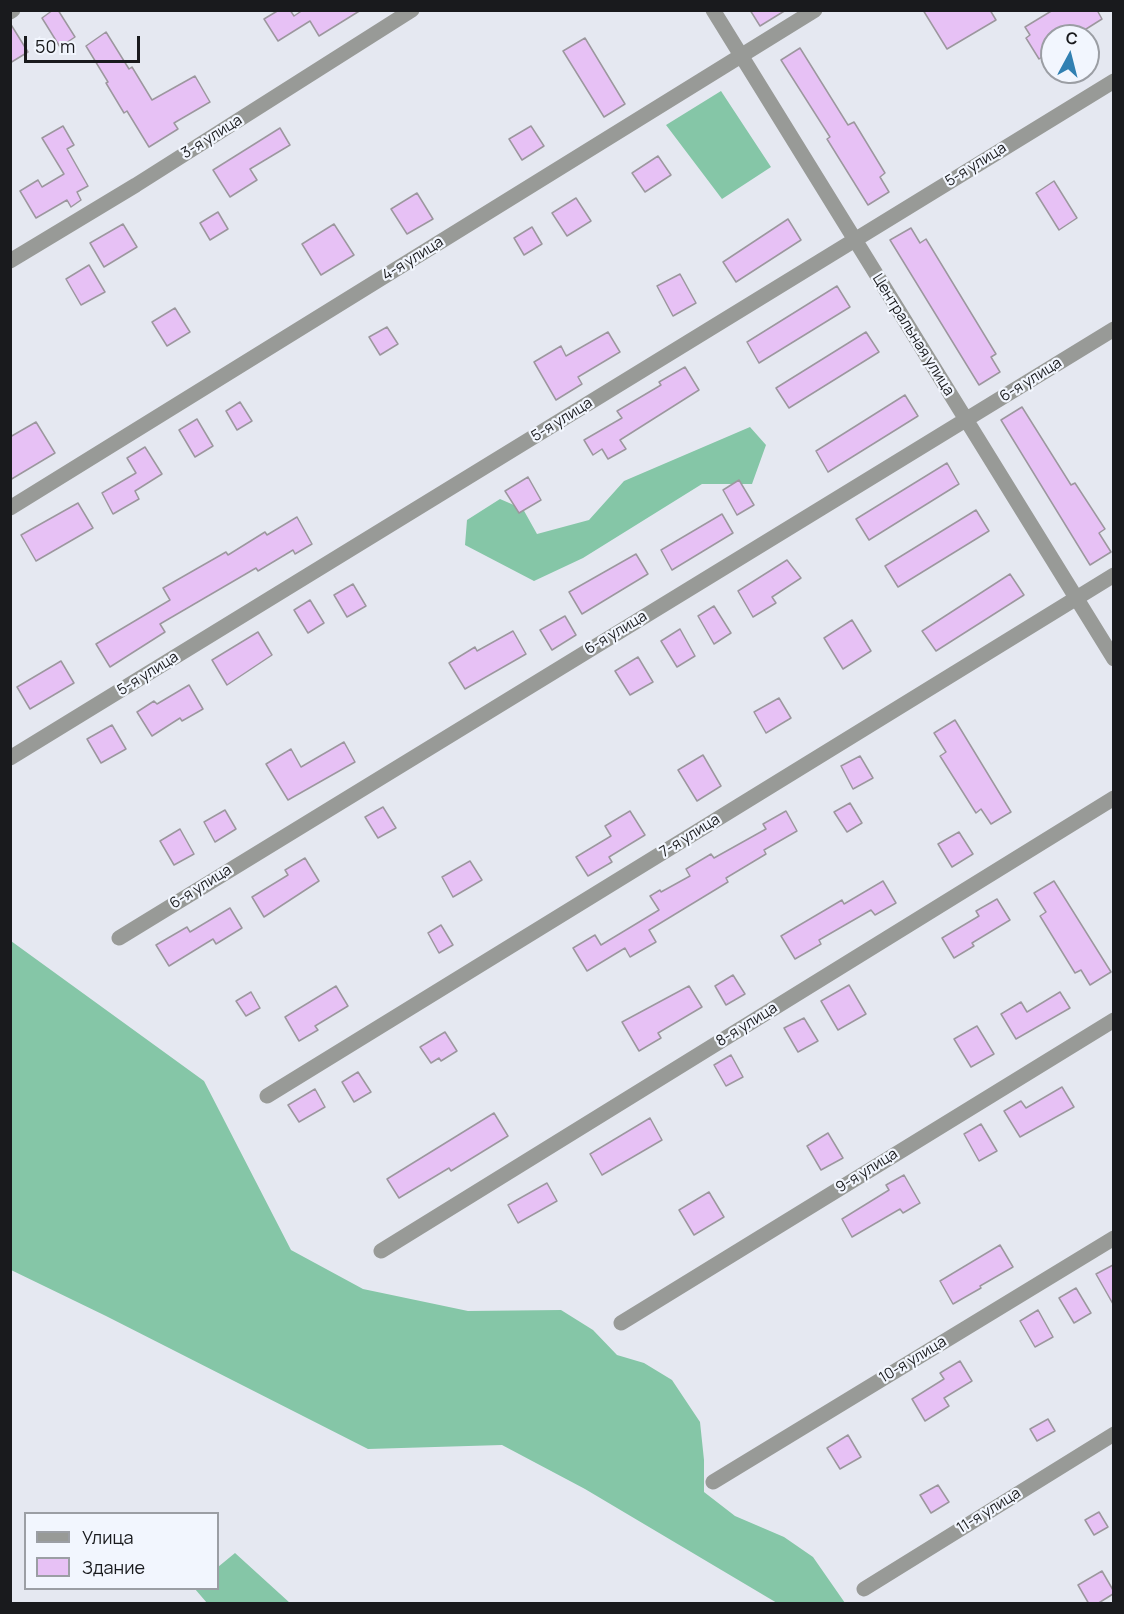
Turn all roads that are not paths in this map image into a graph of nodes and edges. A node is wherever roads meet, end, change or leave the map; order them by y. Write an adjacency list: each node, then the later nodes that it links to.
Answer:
1 (412, 10): 7 (street, 3-я улица)
2 (713, 10): 4 (street, Центральная улица)
3 (815, 10): 4 (street, 4-я улица)
4 (741, 55): 6 (street, Центральная улица); 10 (street, 4-я улица)
5 (1113, 81): 6 (street, 5-я улица)
6 (854, 241): 9 (street, Центральная улица); 14 (street, 5-я улица)
7 (10, 261)
8 (1113, 329): 9 (street, 6-я улица)
9 (966, 420): 12 (street, Центральная улица); 16 (street, 6-я улица)
10 (10, 508)
11 (1113, 575): 12 (street, 7-я улица)
12 (1076, 598): 13 (street, Центральная улица); 18 (street, 7-я улица)
13 (1113, 659)
14 (10, 758)
15 (1113, 798): 20 (street, 8-я улица)
16 (119, 938)
17 (1113, 1020): 21 (street, 9-я улица)
18 (267, 1096)
19 (1113, 1238): 23 (street, 10-я улица)
20 (381, 1251)
21 (621, 1323)
22 (1113, 1434): 24 (street, 11-я улица)
23 (713, 1482)
24 (864, 1589)

